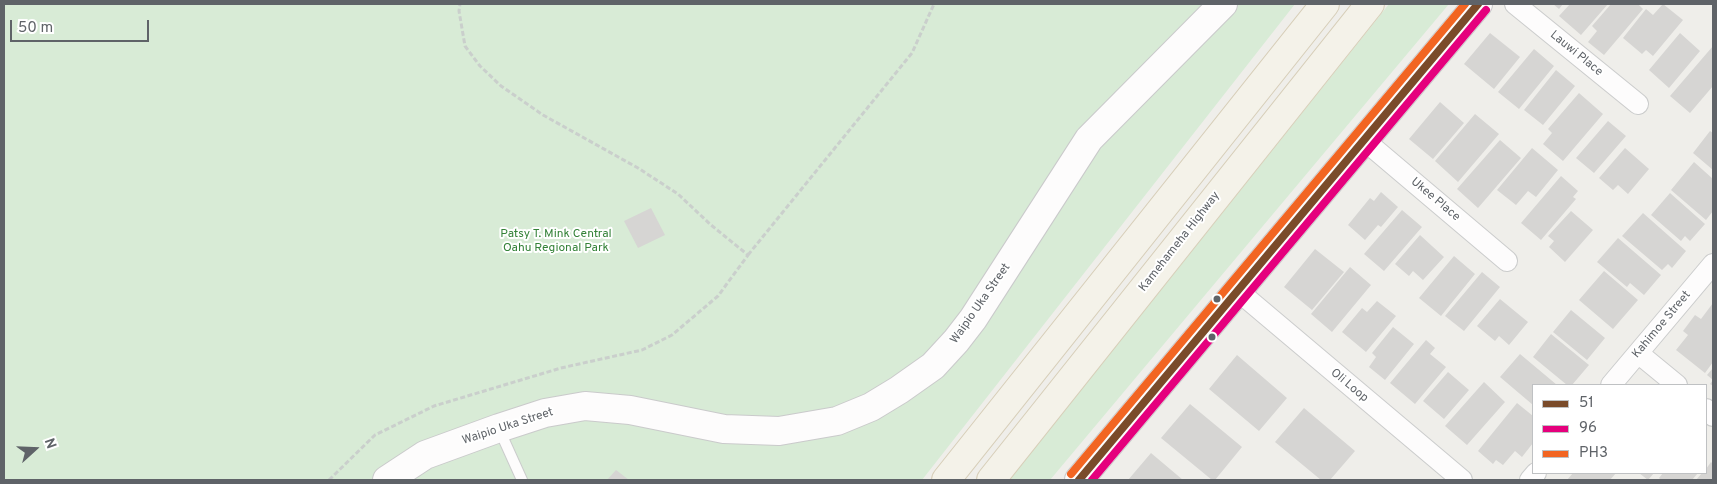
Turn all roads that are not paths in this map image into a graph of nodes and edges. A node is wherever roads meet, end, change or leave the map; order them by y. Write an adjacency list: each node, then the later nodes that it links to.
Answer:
1 (1325, 4): 17 (main road)
2 (1370, 4): 18 (main road, Kamehameha Highway)
3 (1478, 4): 7 (street)
4 (1515, 4): 6 (street, Lauwi Place)
5 (1215, 9): 14 (street, Waipio Uka Street)
6 (1638, 104)
7 (1364, 140): 8 (street, Ukee Place); 10 (street)
8 (1507, 260)
9 (1713, 264): 11 (street, Kahimoe Street)
10 (1238, 291): 19 (street); 20 (street, Oli Loop)
11 (1638, 353): 12 (street, Kahimoe Street); 13 (street)
12 (1612, 384)
13 (1676, 384)
14 (499, 428): 15 (street, Waipio Uka Street); 16 (lane)
15 (387, 480)
16 (522, 480)
17 (946, 480)
18 (991, 480)
19 (1079, 480)
20 (1462, 480)

